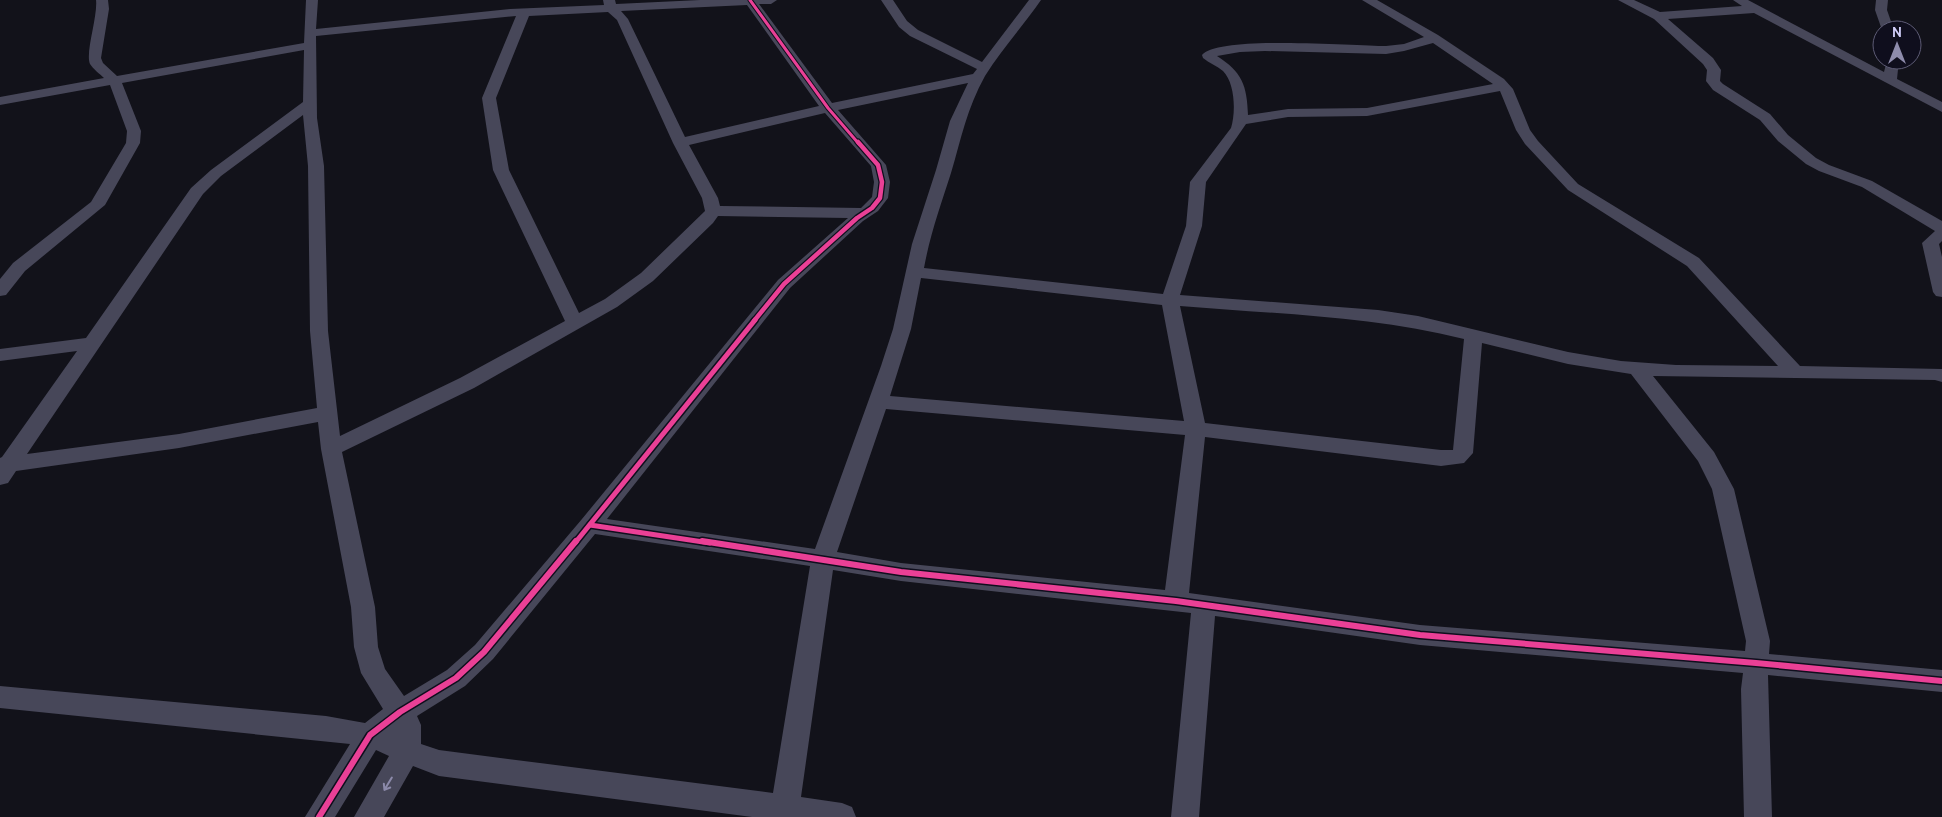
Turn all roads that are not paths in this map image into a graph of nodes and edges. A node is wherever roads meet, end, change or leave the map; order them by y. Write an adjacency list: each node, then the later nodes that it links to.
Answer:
1 (102, 0): 21 (street)
2 (312, 0): 17 (street)
3 (771, 0): 10 (street)
4 (887, 0): 19 (street)
5 (1034, 0): 19 (street)
6 (1368, 0): 16 (street)
7 (1624, 0): 14 (street)
8 (1739, 0): 12 (street)
9 (1882, 0): 15 (street)
10 (750, 1): 11 (street); 25 (street)
11 (610, 4): 13 (street); 28 (street)
12 (1755, 8): 14 (street); 20 (street)
13 (524, 12): 17 (street); 39 (street)
14 (1658, 16): 31 (street)
15 (1884, 20)
16 (1434, 38): 22 (street); 27 (street)
17 (311, 39): 21 (street); 24 (street)
18 (1891, 70): 20 (street)
19 (981, 73): 25 (street); 35 (street)
20 (1890, 79): 26 (street)
21 (115, 81): 23 (street); 33 (street)
22 (1503, 86): 27 (street); 45 (street)
23 (0, 101)
24 (310, 103): 41 (street); 47 (street)
25 (828, 108): 28 (street); 30 (street)
26 (1942, 108)
27 (1242, 120): 38 (street)
28 (680, 143): 29 (street)
29 (713, 212): 30 (street); 39 (street)
30 (864, 213): 51 (street)
31 (1942, 228)
32 (1942, 233): 37 (street)
33 (19, 268): 34 (street); 36 (street)
34 (0, 270)
35 (914, 272): 38 (street); 46 (street)
36 (0, 291)
37 (1942, 292)
38 (1170, 300): 40 (street); 48 (street)
39 (575, 324): 49 (street)
40 (1474, 334): 43 (street); 48 (street)
41 (93, 343): 42 (street); 50 (street)
42 (0, 355)
43 (1637, 368): 45 (street); 55 (street)
44 (1941, 372): 45 (street)
45 (1794, 373)
46 (878, 402): 48 (street); 52 (street)
47 (327, 413): 49 (street); 50 (street)
48 (1196, 429): 53 (street)
49 (331, 449): 58 (street)
50 (3, 469)
51 (590, 525): 52 (street); 58 (street)
52 (823, 559): 53 (street); 61 (street)
53 (1176, 600): 54 (street)
54 (1204, 605): 55 (street); 65 (street)
55 (1756, 663): 56 (street); 66 (street)
56 (1942, 681)
57 (0, 697): 59 (street)
58 (400, 712): 59 (street); 60 (street)
59 (370, 735): 60 (street); 62 (street)
60 (408, 751): 61 (street); 63 (street, one-way to 63)
61 (785, 808): 64 (street)
62 (319, 817)
63 (368, 817)
64 (842, 817)
65 (1185, 817)
66 (1758, 817)

